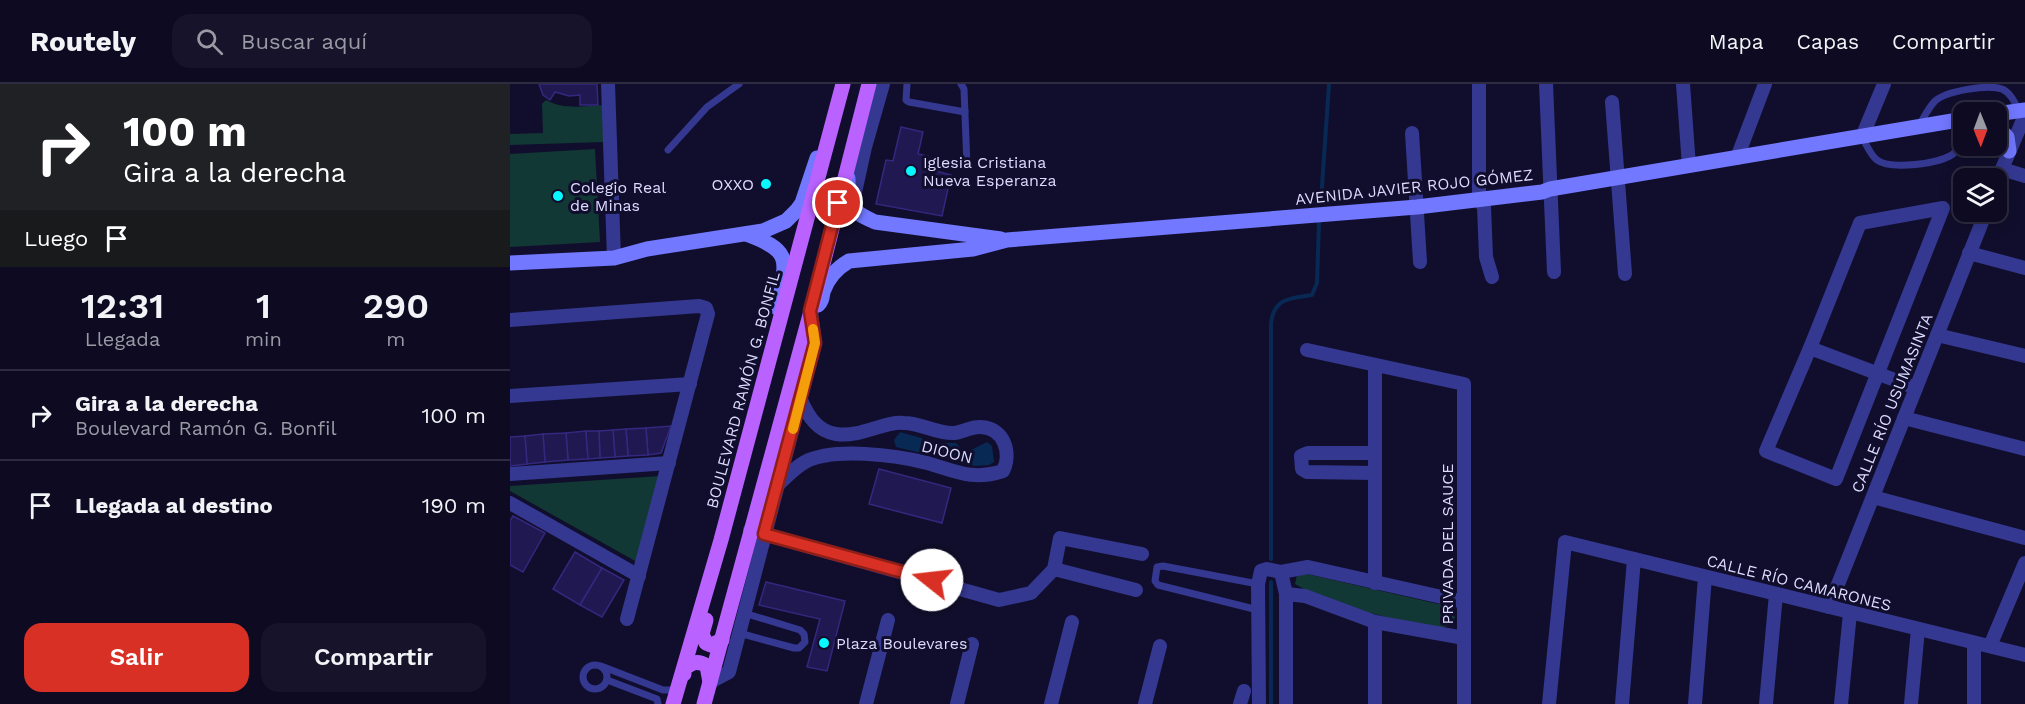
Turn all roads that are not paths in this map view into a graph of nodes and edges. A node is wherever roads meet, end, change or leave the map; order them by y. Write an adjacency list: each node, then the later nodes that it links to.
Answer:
1 (608, 84): 40 (street)
2 (739, 84): 23 (lane)
3 (843, 84): 19 (main road, BOULEVARD RAMÓN G. BONFIL)
4 (869, 84): 29 (main road)
5 (883, 84): 36 (street)
6 (907, 84): 14 (lane)
7 (961, 84): 14 (lane)
8 (1479, 84): 35 (street)
9 (1546, 84): 34 (street)
10 (1683, 84): 28 (street)
11 (1764, 84): 26 (street)
12 (1884, 84): 21 (street)
13 (1612, 102): 33 (street)
14 (965, 112): 27 (lane)
15 (2023, 112): 16 (street); 18 (lane); 24 (street)
16 (2007, 113)
17 (1953, 121): 18 (street, AVENIDA JAVIER ROJO GÓMEZ)
18 (1918, 127): 21 (street, AVENIDA JAVIER ROJO GÓMEZ)
19 (831, 128): 39 (street); 58 (main road, BOULEVARD RAMÓN G. BONFIL)
20 (1412, 133): 37 (street)
21 (1862, 137): 25 (lane); 26 (street, AVENIDA JAVIER ROJO GÓMEZ)
22 (2007, 137): 24 (street)
23 (668, 150)
24 (2009, 151): 30 (street)
25 (1953, 154)
26 (1737, 158): 28 (street, AVENIDA JAVIER ROJO GÓMEZ)
27 (967, 166)
28 (1689, 166): 33 (street, AVENIDA JAVIER ROJO GÓMEZ)
29 (848, 168): 36 (street); 51 (main road)
30 (2002, 168)
31 (2007, 170): 32 (street)
32 (2025, 176)
33 (1618, 178): 34 (street, AVENIDA JAVIER ROJO GÓMEZ); 49 (street)
34 (1550, 189): 35 (street, AVENIDA JAVIER ROJO GÓMEZ); 48 (street)
35 (1479, 200): 37 (street, AVENIDA JAVIER ROJO GÓMEZ); 50 (street)
36 (852, 206): 41 (street, AVENIDA JAVIER ROJO GÓMEZ)
37 (1417, 207): 41 (street, AVENIDA JAVIER ROJO GÓMEZ); 45 (street)
38 (1982, 222): 43 (street, CALLE RÍO USUMASINTA)
39 (746, 234): 42 (street); 58 (street)
40 (613, 237): 42 (street); 44 (street)
41 (1007, 240): 51 (street, AVENIDA JAVIER ROJO GÓMEZ)
42 (646, 249): 44 (street)
43 (1970, 253): 47 (street); 53 (street, CALLE RÍO USUMASINTA)
44 (614, 258): 46 (street)
45 (1420, 262)
46 (510, 263)
47 (2025, 268)
48 (1554, 272)
49 (1625, 274)
50 (1492, 277)
51 (810, 311): 63 (street); 77 (main road)
52 (510, 320): 60 (street)
53 (1937, 335): 56 (street); 61 (street, CALLE RÍO USUMASINTA)
54 (1810, 348): 59 (street); 59 (street); 59 (street)
55 (1307, 350): 57 (street)
56 (2025, 356)
57 (1375, 366): 69 (street); 93 (street, PRIVADA DEL SAUCE)
58 (766, 369): 79 (main road, BOULEVARD RAMÓN G. BONFIL)
59 (1878, 373): 61 (street)
60 (690, 384): 62 (street); 71 (street)
61 (1916, 388): 64 (street, CALLE RÍO USUMASINTA)
62 (510, 396)
63 (801, 400): 66 (street); 74 (street)
64 (1904, 418): 67 (street); 75 (street, CALLE RÍO USUMASINTA)
65 (881, 428): 66 (street, DIOON); 70 (street); 70 (street, DIOON)
66 (835, 434): 68 (street)
67 (2025, 449)
68 (832, 453): 70 (street, DIOON); 74 (street, DIOON)
69 (1375, 453): 72 (street); 72 (street)
70 (879, 456)
71 (669, 463): 73 (street); 85 (street)
72 (1375, 473): 88 (street)
73 (510, 474)
74 (777, 486): 77 (street)
75 (1873, 496): 78 (street); 94 (street, CALLE RÍO USUMASINTA)
76 (510, 503): 85 (street)
77 (757, 532): 83 (street); 96 (street); 105 (main road)
78 (2025, 538)
79 (721, 540): 105 (main road); 112 (main road, BOULEVARD RAMÓN G. BONFIL)
80 (1142, 554): 83 (street)
81 (1634, 559): 86 (street, CALLE RÍO CAMARONES); 126 (street, CALLE RÍO CAMARONES); 127 (street)
82 (2025, 563): 87 (street)
83 (1054, 569): 90 (street)
84 (1281, 572): 88 (street); 89 (street); 91 (street)
85 (639, 576): 98 (street)
86 (1705, 577): 92 (street, CALLE RÍO CAMARONES); 128 (street)
87 (2021, 581): 109 (street)
88 (1375, 583): 93 (street)
89 (1258, 584): 95 (street); 95 (lane)
90 (1136, 590)
91 (1286, 594): 101 (street); 123 (street)
92 (1776, 594): 94 (street, CALLE RÍO CAMARONES); 129 (street)
93 (1464, 602): 104 (street, PRIVADA DEL SAUCE)
94 (1828, 607): 97 (street, CALLE RÍO CAMARONES)
95 (1258, 610): 122 (street)
96 (744, 613): 103 (street); 103 (lane)
97 (1850, 613): 102 (street, CALLE RÍO CAMARONES); 130 (street)
98 (627, 619)
99 (888, 620): 118 (street)
100 (1072, 622): 120 (street)
101 (1375, 622): 104 (street); 124 (street)
102 (1918, 629): 106 (street, CALLE RÍO CAMARONES); 131 (street)
103 (739, 633): 114 (street)
104 (1464, 638): 125 (street, PRIVADA DEL SAUCE)
105 (722, 640): 114 (main road)
106 (1974, 643): 109 (street, CALLE RÍO CAMARONES); 132 (street)
107 (972, 644): 119 (street)
108 (1160, 646): 121 (street)
109 (1990, 646): 110 (street, CALLE RÍO CAMARONES)
110 (2025, 655)
111 (601, 666): 113 (lane); 113 (lane); 115 (lane)
112 (684, 669): 114 (main road); 115 (main road, BOULEVARD RAMÓN G. BONFIL)
113 (607, 681): 116 (lane)
114 (710, 682): 117 (main road)
115 (674, 697): 116 (lane)
116 (657, 701)
117 (704, 704)
118 (866, 704)
119 (957, 704)
120 (1051, 704)
121 (1145, 704)
122 (1259, 704)
123 (1286, 704)
124 (1375, 704)
125 (1464, 704)
126 (1549, 704)
127 (1622, 704)
128 (1695, 704)
129 (1766, 704)
130 (1841, 704)
131 (1911, 704)
132 (1974, 704)

